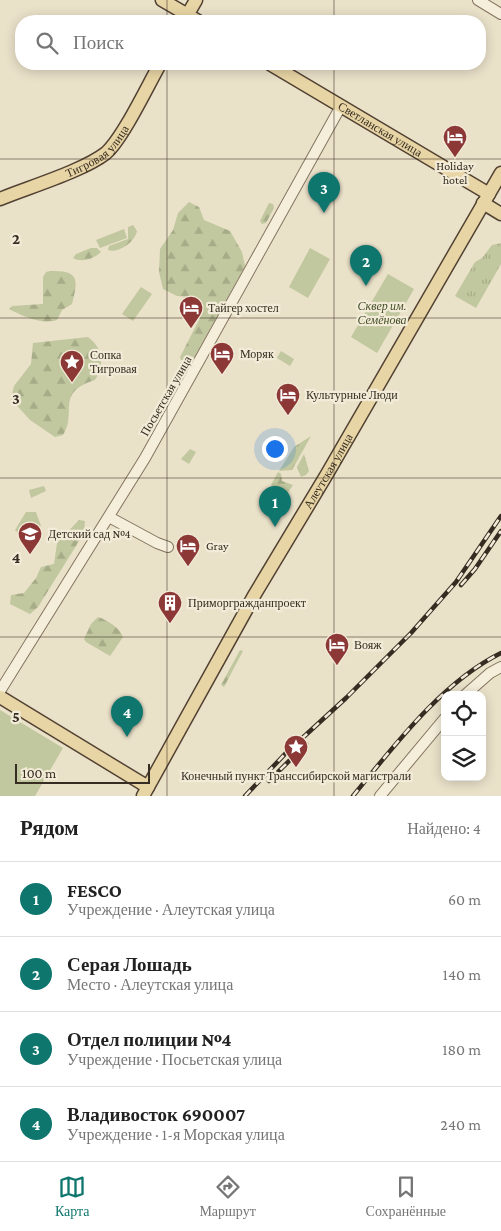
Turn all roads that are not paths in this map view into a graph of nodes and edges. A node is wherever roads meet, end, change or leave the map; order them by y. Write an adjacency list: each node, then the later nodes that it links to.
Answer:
1 (162, 0): 5 (main road)
2 (196, 0): 6 (main road)
3 (478, 0): 4 (street)
4 (501, 14)
5 (184, 15)
6 (191, 15)
7 (157, 70): 12 (main road, Тигровая улица)
8 (280, 70): 9 (main road, Светланская улица)
9 (341, 106): 11 (main road, Светланская улица); 14 (street, Посьетская улица)
10 (501, 173): 11 (main road, Алеутская улица)
11 (486, 198): 13 (main road, Светланская улица); 21 (main road, Алеутская улица)
12 (0, 199)
13 (501, 214)
14 (109, 517): 15 (street); 17 (street, Посьетская улица)
15 (168, 547)
16 (501, 667): 18 (street)
17 (0, 691)
18 (470, 691)
19 (0, 697): 21 (main road)
20 (441, 723): 22 (street)
21 (146, 792)
22 (380, 796)

